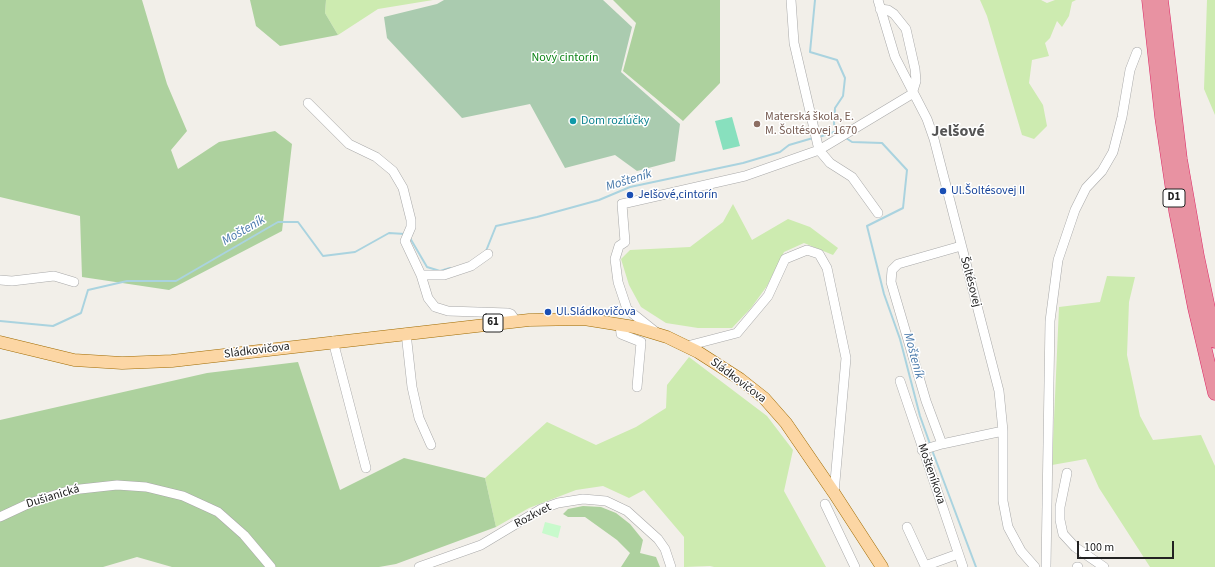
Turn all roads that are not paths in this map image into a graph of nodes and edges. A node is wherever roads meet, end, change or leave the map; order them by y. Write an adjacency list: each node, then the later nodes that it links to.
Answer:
1 (791, 0): 8 (street)
2 (1149, 0): 25 (highway, D1)
3 (1161, 0): 20 (highway, D1)
4 (879, 4): 6 (street, Šoltésovej); 6 (street)
5 (1137, 52): 43 (street)
6 (912, 94): 8 (street); 10 (street, Šoltésovej)
7 (308, 103): 12 (street)
8 (819, 150): 9 (street); 18 (street)
9 (878, 213)
10 (961, 246): 26 (street, Šoltésovej); 28 (street, Mošteníkova)
11 (488, 254): 12 (street)
12 (421, 275): 15 (street)
13 (0, 280): 14 (street)
14 (74, 282)
15 (516, 321): 16 (main road, Sládkovičova / 61); 17 (main road, Sládkovičova / 61)
16 (620, 324): 18 (main road, Sládkovičova / 61); 24 (street)
17 (406, 332): 19 (main road, Sládkovičova / 61); 27 (street)
18 (660, 335): 22 (main road, Sládkovičova / 61)
19 (333, 341): 21 (main road, Sládkovičova / 61); 29 (street)
20 (1215, 341)
21 (0, 342)
22 (687, 346): 31 (main road, Sládkovičova / 61); 31 (street)
23 (900, 381): 28 (street, Mošteníkova)
24 (637, 387)
25 (1215, 393)
26 (1002, 432): 28 (street, Mošteníkova); 42 (street, Šoltésovej)
27 (431, 445)
28 (932, 447): 35 (street, Mošteníkova)
29 (366, 468)
30 (1067, 473): 44 (street)
31 (834, 493): 40 (main road, Sládkovičova / 61)
32 (825, 504): 39 (street)
33 (0, 517): 36 (street, Dušianická)
34 (907, 527): 35 (street)
35 (958, 554): 41 (street, Mošteníkova)
36 (271, 567)
37 (419, 567): 38 (street, Rozkvet)
38 (671, 567)
39 (855, 567)
40 (882, 567)
41 (963, 567)
42 (1035, 567)
43 (1046, 567)
44 (1104, 567)

